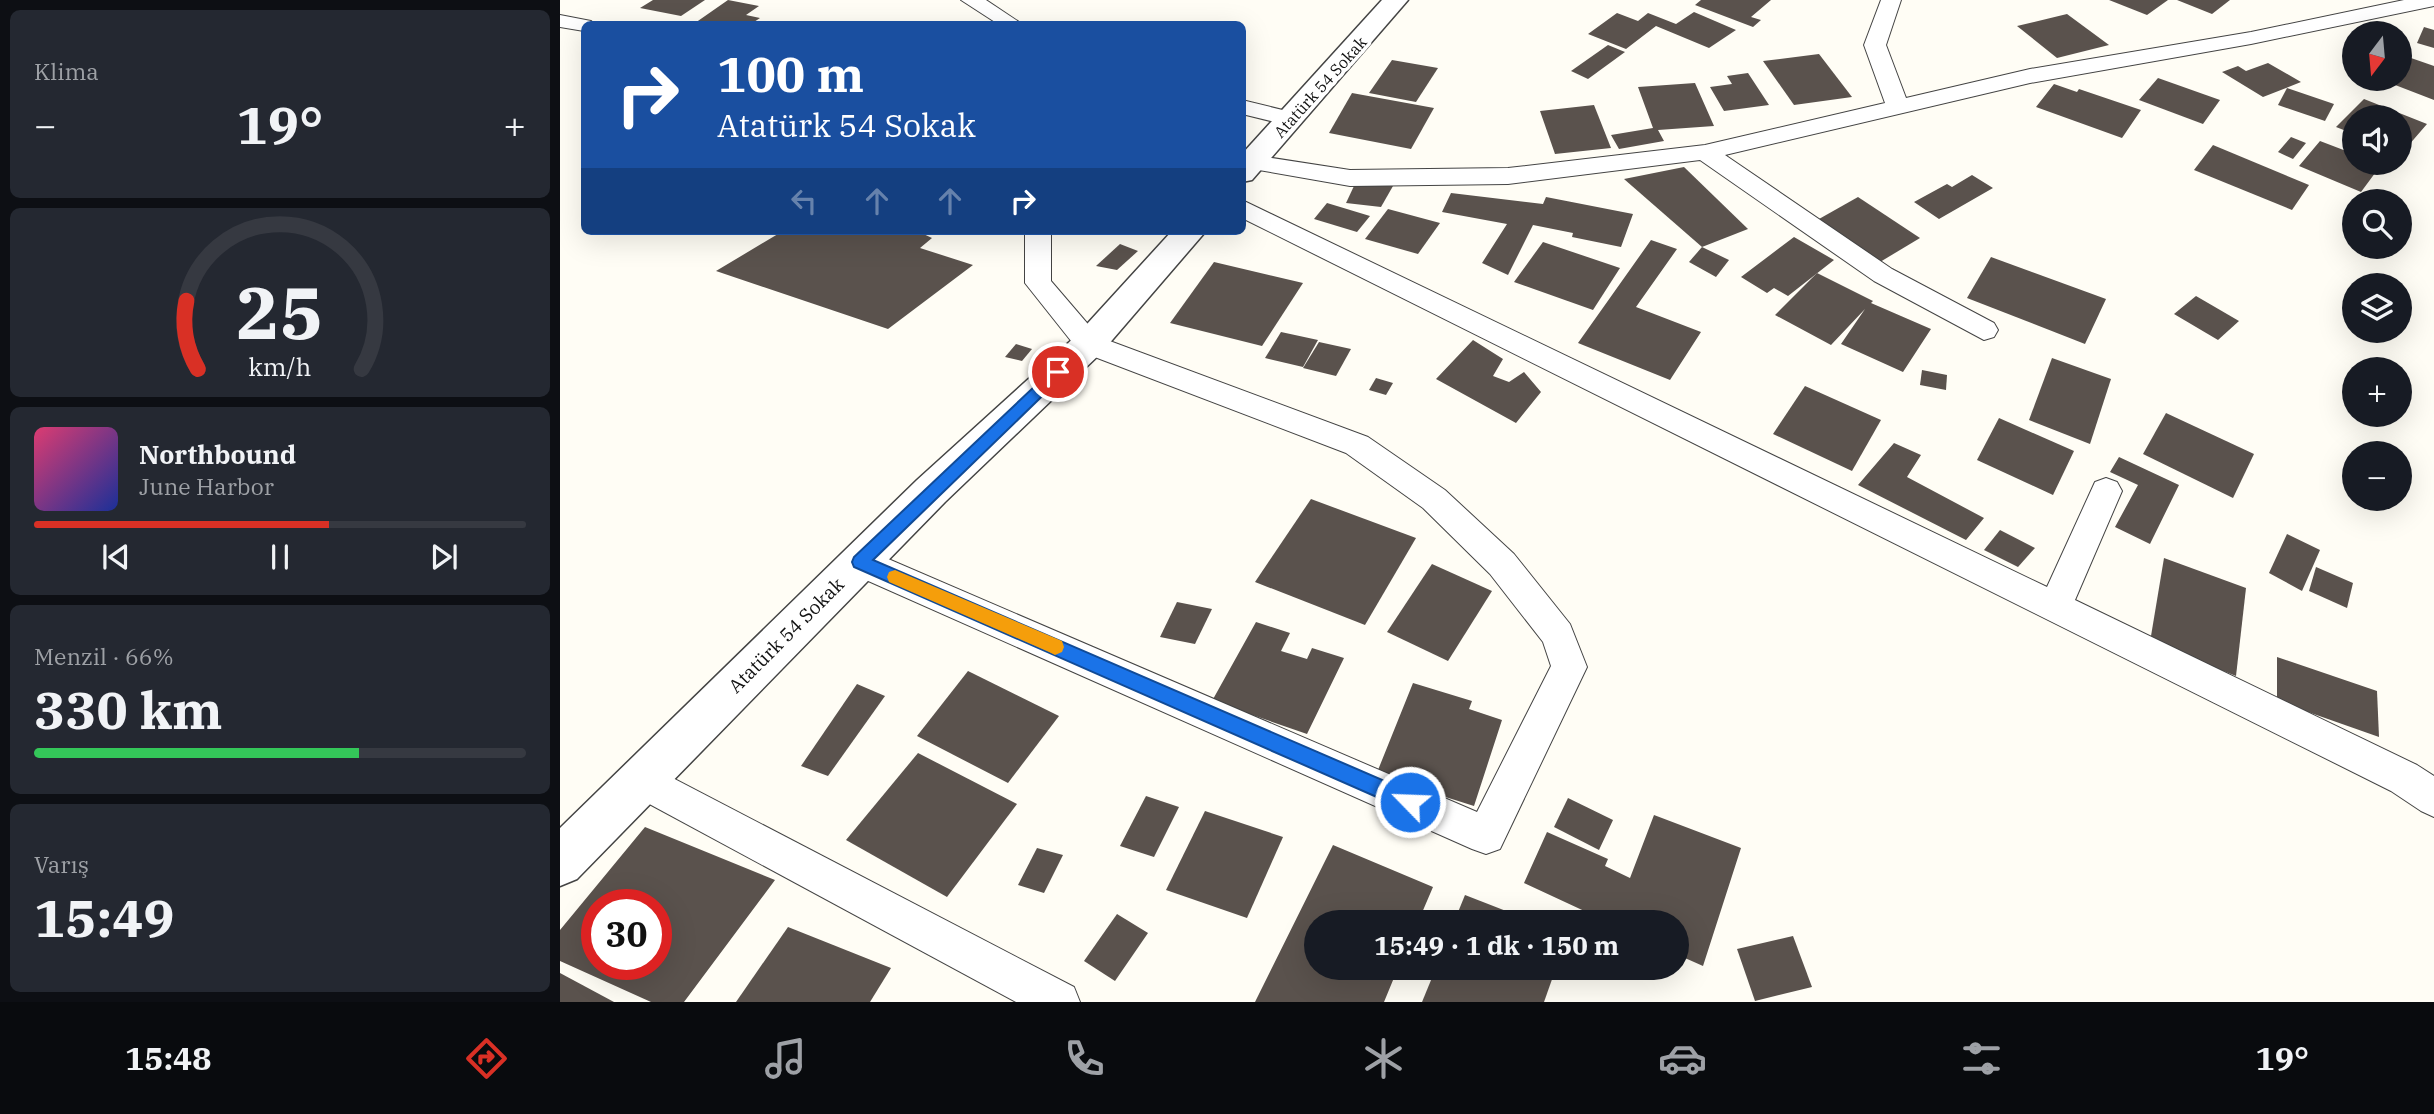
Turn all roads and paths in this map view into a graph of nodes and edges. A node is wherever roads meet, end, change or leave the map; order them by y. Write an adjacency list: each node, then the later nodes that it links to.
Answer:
1 (971, 0): 6 (street)
2 (1396, 0): 10 (street, Atatürk 54 Sokak)
3 (1891, 0): 8 (street)
4 (2433, 0): 8 (street)
5 (560, 21): 7 (street)
6 (1007, 21)
7 (581, 24)
8 (1898, 107): 11 (street)
9 (1246, 108): 10 (street)
10 (1291, 119): 12 (street, Atatürk 54 Sokak)
11 (1705, 152): 12 (street); 16 (street)
12 (1248, 167)
13 (1246, 210): 20 (street)
14 (1038, 235): 17 (street)
15 (1186, 235): 17 (street, Atatürk 54 Sokak)
16 (1984, 330)
17 (1089, 344): 19 (street, Atatürk 54 Sokak); 19 (street)
18 (2106, 491): 20 (street)
19 (860, 562): 21 (street, Atatürk 54 Sokak)
20 (2055, 607): 22 (street)
21 (642, 780): 23 (street, Atatürk 54 Sokak); 24 (street)
22 (2434, 798)
23 (560, 862)
24 (1059, 1002)

